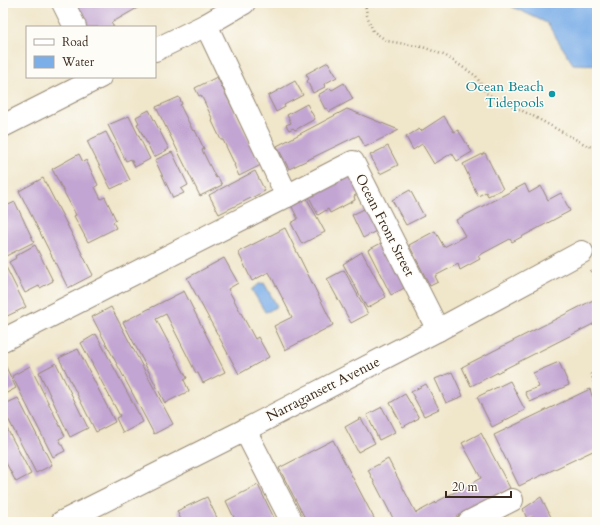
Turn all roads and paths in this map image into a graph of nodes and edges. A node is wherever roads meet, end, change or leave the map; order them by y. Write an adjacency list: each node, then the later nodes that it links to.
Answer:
1 (63, 3): 5 (street)
2 (244, 3): 4 (street)
3 (365, 3): 9 (path)
4 (206, 25): 6 (street); 10 (street)
5 (74, 26)
6 (156, 50)
7 (98, 78): 8 (street)
8 (3, 126)
9 (597, 147)
10 (287, 196): 12 (street, Ocean Front Street); 13 (street)
11 (582, 252): 12 (street, Narragansett Avenue)
12 (438, 330): 16 (street, Narragansett Avenue)
13 (3, 340)
14 (597, 369): 15 (path)
15 (597, 394)
16 (244, 430): 19 (street, Narragansett Avenue); 20 (street)
17 (597, 454): 22 (path)
18 (512, 500): 21 (street)
19 (62, 522)
20 (292, 522)
21 (469, 522)
22 (597, 522)

